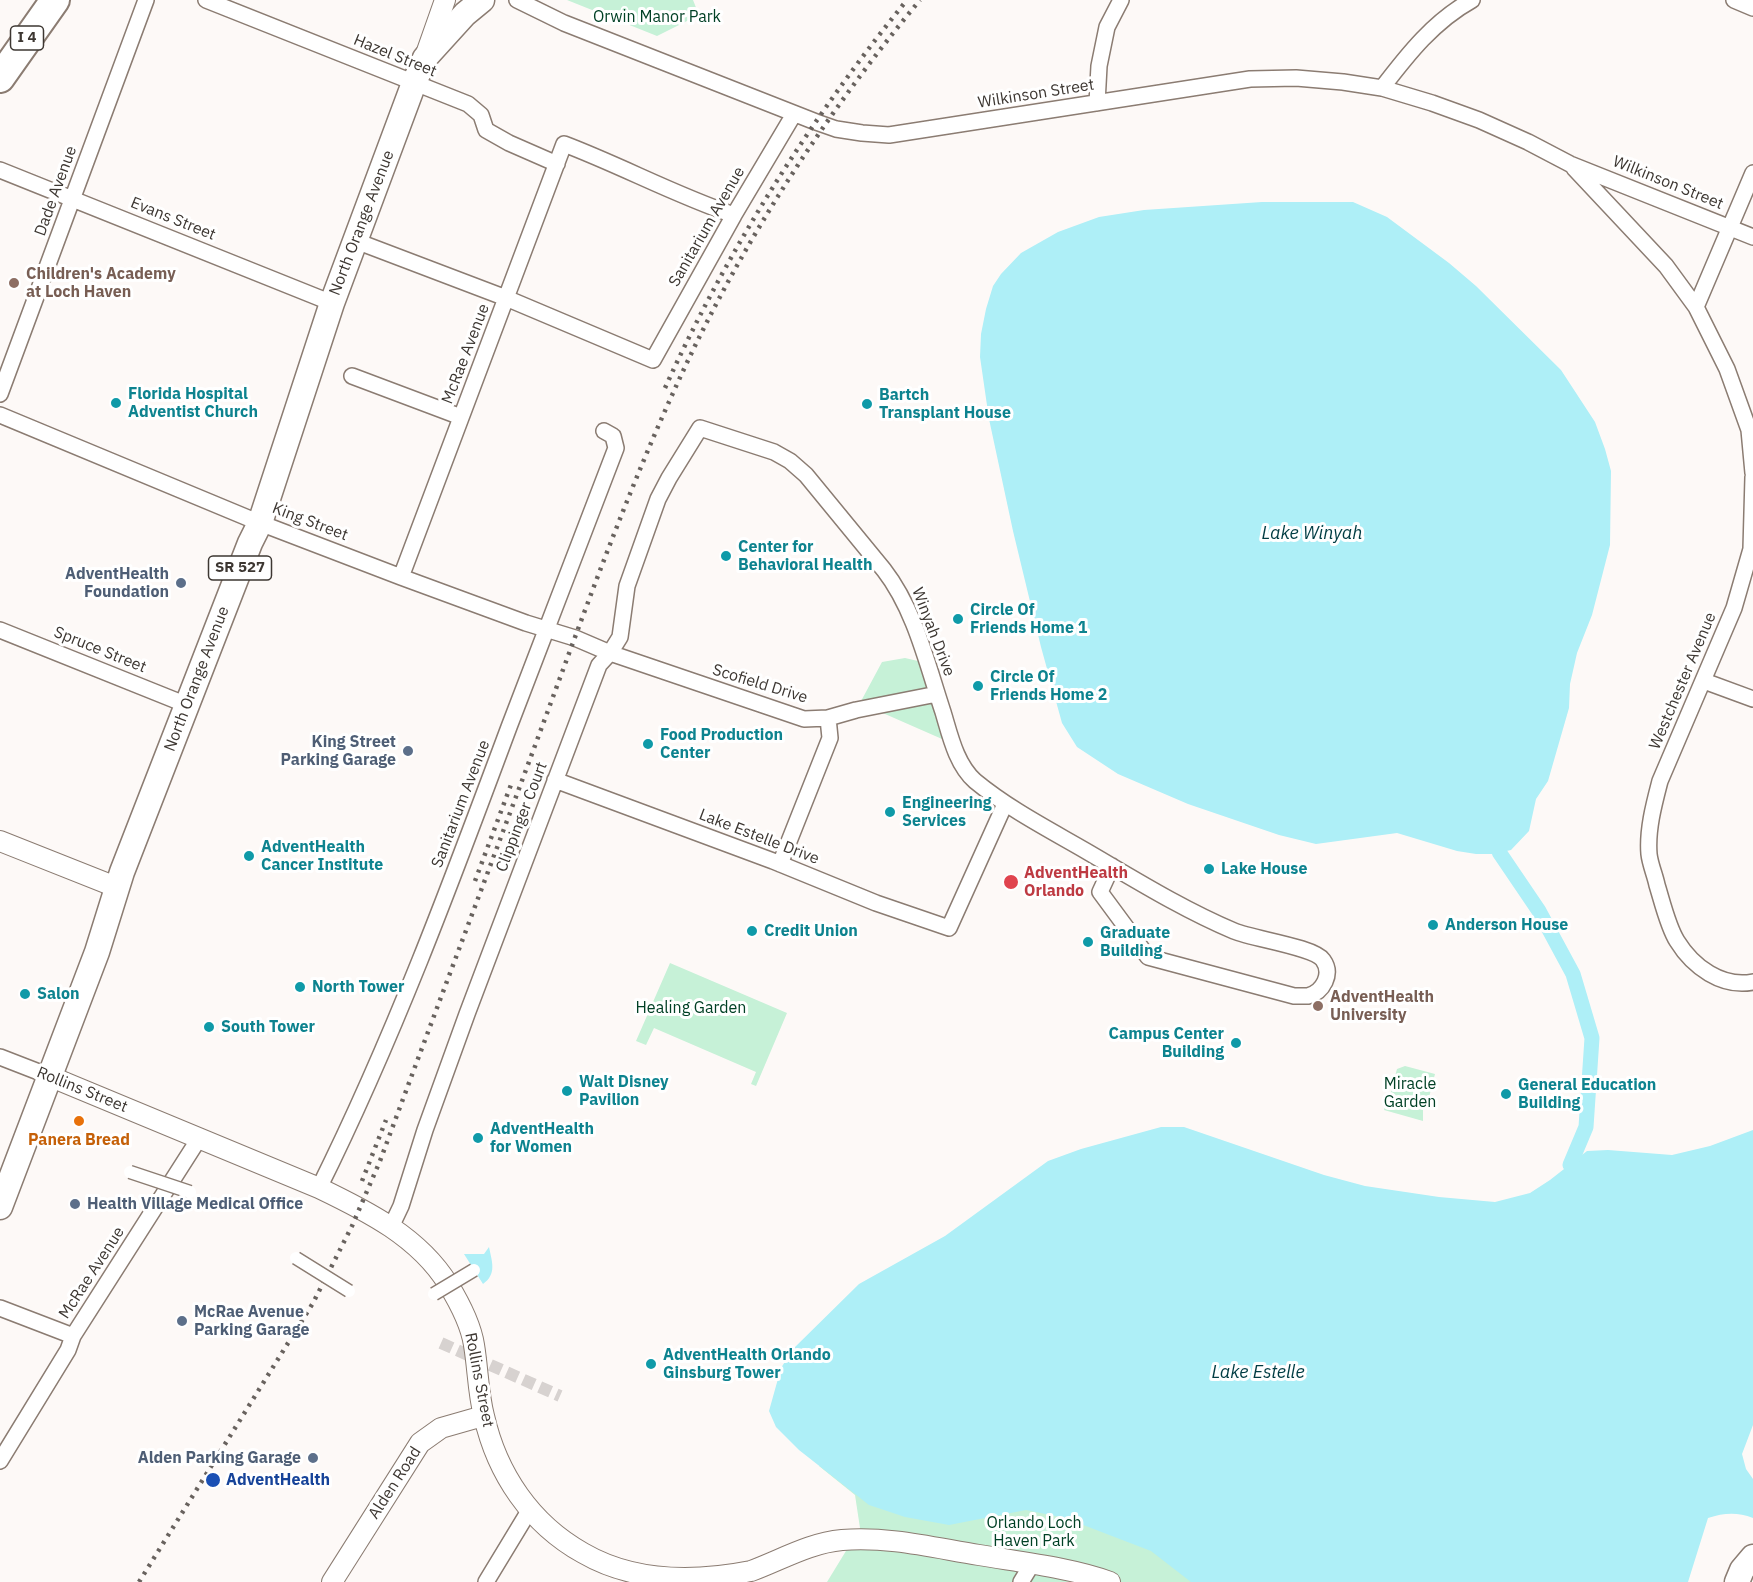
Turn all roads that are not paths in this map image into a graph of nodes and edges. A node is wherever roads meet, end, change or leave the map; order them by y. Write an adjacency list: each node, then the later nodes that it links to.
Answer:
1 (55, 0): 12 (highway, I 4)
2 (146, 0): 21 (street, Dade Avenue)
3 (206, 0): 13 (street, Hazel Street)
4 (445, 0): 11 (street)
5 (482, 0): 11 (main road, North Orange Avenue / SR 527)
6 (517, 0): 16 (street, Wilkinson Street)
7 (1121, 0): 15 (street)
8 (1472, 0): 14 (street)
9 (1734, 0): 10 (street)
10 (1753, 8)
11 (425, 58): 13 (main road, North Orange Avenue / SR 527)
12 (0, 78)
13 (414, 83): 17 (street, Hazel Street); 25 (main road, North Orange Avenue / SR 527)
14 (1382, 88): 15 (street, Wilkinson Street); 18 (street, Wilkinson Street)
15 (1097, 103): 16 (street, Wilkinson Street)
16 (794, 114): 22 (street, Sanitarium Avenue)
17 (557, 164): 22 (street, McRae Avenue); 26 (street, McRae Avenue)
18 (1570, 164): 23 (street, Wilkinson Street); 28 (street, Wilkinson Street)
19 (0, 170): 21 (street, Evans Street)
20 (1753, 173): 23 (street)
21 (73, 198): 27 (street, Evans Street); 30 (street, Dade Avenue)
22 (734, 215): 26 (street, Sanitarium Avenue)
23 (1730, 227): 24 (street, Wilkinson Street); 28 (street)
24 (1753, 237)
25 (356, 241): 26 (street); 27 (main road, North Orange Avenue / SR 527)
26 (506, 298): 32 (street, McRae Avenue)
27 (332, 303): 36 (main road, North Orange Avenue / SR 527)
28 (1696, 307): 35 (street, Westchester Avenue)
29 (352, 376): 32 (street)
30 (0, 394)
31 (0, 416): 36 (street, King Street)
32 (461, 417): 37 (street, McRae Avenue)
33 (700, 428): 40 (street, Clippinger Court); 42 (street, Winyah Drive)
34 (604, 431): 38 (street, Sanitarium Avenue)
35 (1753, 475): 41 (street, Westchester Avenue)
36 (260, 523): 37 (street, King Street); 44 (main road, North Orange Avenue / SR 527)
37 (401, 577): 38 (street, King Street)
38 (547, 628): 40 (street, King Street); 57 (street, Sanitarium Avenue)
39 (0, 630): 44 (street, Spruce Street)
40 (610, 653): 45 (street, Scofield Drive); 46 (street, Clippinger Court)
41 (1704, 681): 43 (street); 52 (street, Westchester Avenue)
42 (937, 694): 45 (street, Scofield Drive); 47 (street, Winyah Drive)
43 (1753, 699)
44 (187, 705): 51 (main road, North Orange Avenue / SR 527)
45 (828, 718): 49 (street)
46 (555, 780): 49 (street, Lake Estelle Drive); 60 (street, Clippinger Court)
47 (1005, 804): 49 (street, Lake Estelle Drive); 50 (street, Winyah Drive)
48 (0, 841): 51 (street)
49 (780, 864)
50 (1112, 866): 50 (street, Winyah Drive)
51 (116, 887): 54 (main road, North Orange Avenue / SR 527)
52 (1753, 982)
53 (0, 1057): 54 (street, Rollins Street)
54 (49, 1076): 55 (street, Rollins Street); 59 (main road, North Orange Avenue / SR 527)
55 (200, 1137): 57 (street, Rollins Street); 66 (street, McRae Avenue)
56 (130, 1172): 58 (street, bridge)
57 (319, 1188): 60 (street, Rollins Street)
58 (190, 1192)
59 (0, 1207)
60 (391, 1227): 67 (street, Rollins Street)
61 (296, 1258): 63 (street, bridge)
62 (474, 1270): 64 (street, bridge)
63 (350, 1291)
64 (434, 1294)
65 (0, 1308): 66 (street)
66 (73, 1336): 68 (street, McRae Avenue)
67 (483, 1416): 69 (street, Rollins Street); 72 (street, Alden Road)
68 (0, 1461)
69 (529, 1510): 73 (street); 74 (street, Rollins Street)
70 (1753, 1557): 77 (main road)
71 (1032, 1564): 74 (street, Rollins Street); 75 (street); 76 (street, Rollins Street)
72 (332, 1582)
73 (486, 1582)
74 (683, 1582)
75 (1021, 1582)
76 (1110, 1582)
77 (1737, 1582)

